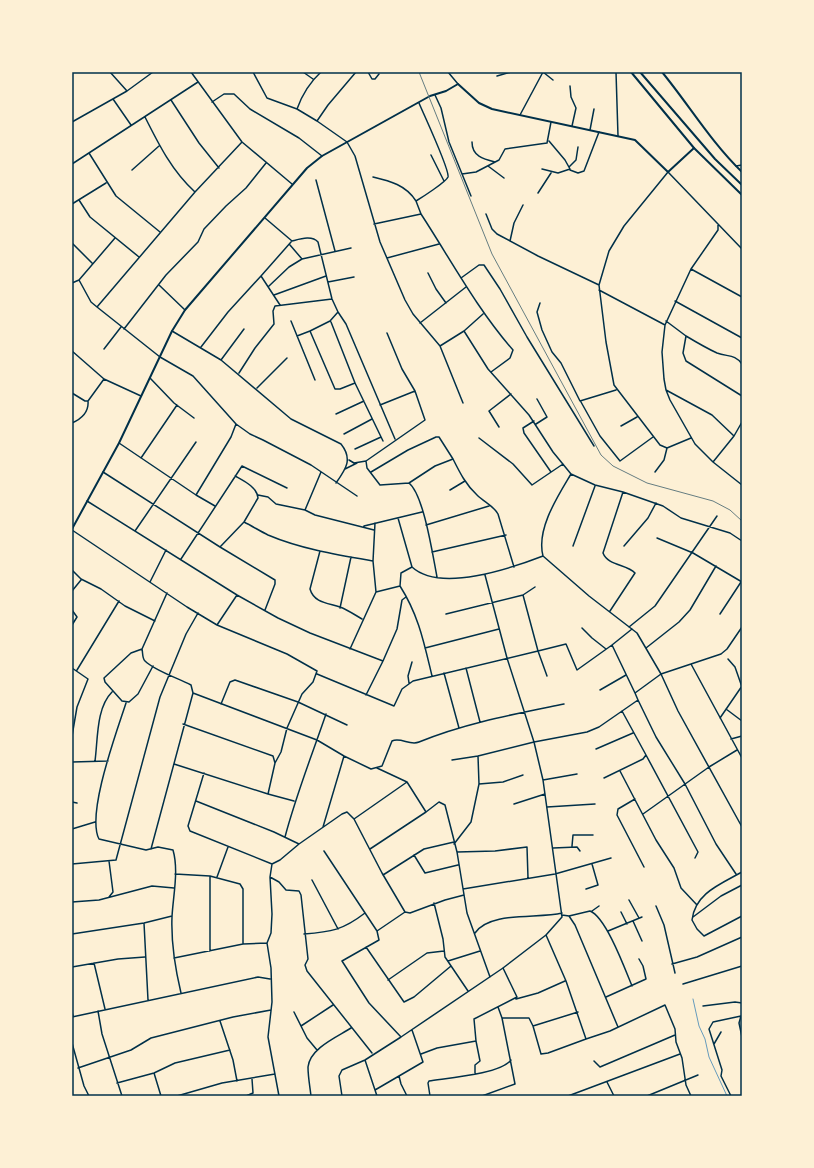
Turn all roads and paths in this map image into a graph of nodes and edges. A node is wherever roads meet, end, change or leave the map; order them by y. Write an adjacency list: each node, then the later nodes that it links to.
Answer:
1 (110, 72): 23 (street)
2 (152, 72): 23 (street)
3 (191, 72): 20 (street)
4 (253, 72): 30 (street)
5 (303, 72): 18 (street)
6 (320, 72): 18 (street)
7 (356, 72): 33 (street)
8 (368, 72): 16 (street)
9 (448, 72): 21 (street)
10 (511, 72): 17 (street)
11 (543, 72): 19 (street); 31 (street)
12 (616, 72): 40 (street)
13 (631, 72): 47 (main road)
14 (640, 72): 72 (main road)
15 (662, 72): 56 (main road)
16 (379, 74)
17 (497, 76)
18 (313, 79): 30 (street)
19 (553, 80)
20 (198, 82): 26 (street); 27 (street)
21 (458, 84): 24 (main road); 31 (main road)
22 (570, 86): 37 (street)
23 (127, 91): 25 (street)
24 (435, 95): 28 (main road); 65 (street)
25 (113, 99): 35 (street); 36 (street)
26 (171, 100): 32 (street); 58 (street)
27 (212, 102): 42 (street); 50 (street)
28 (418, 103): 43 (main road); 69 (street)
29 (594, 109): 38 (street)
30 (297, 110): 33 (street)
31 (520, 115): 34 (main road)
32 (145, 116): 36 (street); 45 (street)
33 (317, 121): 43 (street)
34 (551, 121): 37 (main road); 41 (street)
35 (72, 122)
36 (131, 125): 48 (street)
37 (572, 126): 38 (main road)
38 (590, 130): 39 (main road)
39 (600, 132): 40 (main road); 61 (street)
40 (618, 136): 63 (main road)
41 (549, 141): 51 (street); 57 (street)
42 (242, 142): 52 (street); 58 (street)
43 (348, 142): 50 (main road); 84 (street)
44 (472, 142): 51 (street)
45 (159, 146): 60 (street); 73 (street)
46 (578, 147): 57 (street)
47 (694, 148): 63 (main road); 75 (main road)
48 (89, 153): 53 (street); 70 (street)
49 (431, 155): 69 (street)
50 (322, 156): 71 (main road)
51 (495, 162): 55 (street)
52 (266, 163): 71 (street); 110 (street)
53 (72, 164)
54 (742, 165): 56 (street)
55 (488, 166): 65 (street); 67 (street)
56 (736, 166): 64 (main road)
57 (569, 167): 61 (street)
58 (219, 168): 73 (street)
59 (542, 169): 62 (street)
60 (132, 170)
61 (569, 170): 62 (street)
62 (551, 172): 74 (street)
63 (668, 172): 85 (street); 111 (street)
64 (742, 172)
65 (462, 174): 76 (street)
66 (373, 177): 78 (street)
67 (504, 178)
68 (316, 180): 95 (street)
69 (444, 181): 78 (street)
70 (106, 183): 77 (street); 86 (street)
71 (292, 184): 83 (main road)
72 (742, 185)
73 (195, 192): 86 (street)
74 (538, 193)
75 (742, 195)
76 (471, 196)
77 (79, 200): 79 (street); 87 (street)
78 (416, 201): 81 (street)
79 (72, 204)
80 (522, 205): 89 (street)
81 (421, 214): 84 (street); 91 (street)
82 (486, 214): 89 (street)
83 (264, 217): 88 (street); 123 (main road)
84 (374, 224): 98 (street)
85 (718, 225): 94 (street); 101 (street)
86 (161, 232): 97 (street)
87 (115, 238): 97 (street); 100 (street)
88 (292, 241): 92 (street); 96 (street)
89 (510, 241): 111 (street)
90 (72, 243): 100 (street)
91 (439, 244): 98 (street); 106 (street)
92 (290, 245): 99 (street); 103 (street)
93 (351, 248): 95 (street)
94 (742, 249)
95 (335, 251): 96 (street)
96 (322, 254): 99 (street); 104 (street)
97 (139, 257): 122 (street)
98 (387, 258): 129 (street)
99 (302, 259): 112 (street)
100 (92, 263): 107 (street)
101 (691, 269): 116 (street); 118 (street)
102 (428, 273): 119 (street)
103 (261, 276): 112 (street); 142 (street)
104 (326, 276): 108 (street); 115 (street)
105 (354, 277): 108 (street)
106 (461, 278): 113 (street); 191 (street)
107 (79, 280): 109 (street); 122 (street)
108 (328, 282): 117 (street)
109 (72, 283)
110 (158, 285): 123 (street); 132 (street)
111 (599, 285): 114 (street)
112 (269, 286): 115 (street)
113 (466, 287): 119 (street); 125 (street)
114 (599, 290): 130 (street); 156 (street)
115 (274, 295): 121 (street)
116 (742, 298)
117 (332, 299): 121 (street); 124 (street)
118 (675, 301): 128 (street); 140 (street)
119 (446, 303): 129 (street)
120 (540, 303): 166 (street)
121 (280, 305): 150 (street)
122 (97, 307): 131 (street)
123 (185, 310): 134 (main road)
124 (338, 312): 127 (street); 169 (street)
125 (484, 313): 136 (street); 149 (street)
126 (291, 321): 139 (street)
127 (330, 321): 135 (street); 154 (street)
128 (666, 321): 130 (street); 138 (street)
129 (420, 323): 141 (street)
130 (665, 325): 157 (street)
131 (121, 327): 132 (street); 143 (street)
132 (124, 329): 145 (street)
133 (244, 329): 147 (street)
134 (172, 331): 142 (street); 145 (main road)
135 (310, 331): 139 (street); 154 (street)
136 (464, 331): 141 (street); 149 (street)
137 (387, 333): 158 (street)
138 (686, 336): 148 (street); 162 (street)
139 (297, 337): 153 (street)
140 (742, 338)
141 (440, 346): 167 (street)
142 (201, 347): 147 (street)
143 (104, 349)
144 (72, 351): 152 (street)
145 (160, 356): 151 (main road); 177 (street)
146 (287, 358): 155 (street)
147 (221, 360): 150 (street)
148 (742, 364)
149 (491, 372): 160 (street)
150 (238, 373): 155 (street)
151 (150, 378): 161 (main road); 168 (street)
152 (104, 379): 161 (street); 164 (street)
153 (315, 380)
154 (355, 383): 165 (street)
155 (257, 388): 196 (street)
156 (616, 390): 166 (street); 171 (street)
157 (666, 390): 183 (street); 186 (street)
158 (415, 392): 169 (street); 187 (street)
159 (72, 393): 164 (street)
160 (511, 394): 174 (street); 180 (street)
161 (141, 396): 190 (main road)
162 (742, 396)
163 (537, 399): 178 (street)
164 (88, 401): 176 (street)
165 (364, 401): 170 (street); 173 (street)
166 (580, 401): 182 (street)
167 (463, 402)
168 (177, 405): 172 (street); 194 (street)
169 (380, 405): 187 (street)
170 (336, 414)
171 (636, 417): 179 (street); 182 (street)
172 (194, 418)
173 (372, 419): 181 (street); 184 (street)
174 (534, 421): 178 (street); 205 (street)
175 (742, 422): 183 (street)
176 (72, 423)
177 (236, 424): 203 (street); 218 (street)
178 (536, 424): 200 (street)
179 (621, 426)
180 (499, 428)
181 (344, 434)
182 (652, 436): 192 (street)
183 (734, 436): 198 (street)
184 (381, 437): 188 (street); 193 (street)
185 (479, 438): 205 (street)
186 (691, 438): 192 (street); 198 (street)
187 (395, 439): 197 (street)
188 (382, 441)
189 (196, 442): 209 (street)
190 (119, 443): 194 (street); 202 (main road)
191 (594, 446)
192 (667, 448): 206 (street)
193 (355, 449)
194 (141, 458): 209 (street)
195 (453, 459): 204 (street); 210 (street); 212 (street)
196 (349, 460): 199 (street); 201 (street)
197 (366, 461): 199 (street); 204 (street)
198 (713, 462): 213 (street)
199 (357, 463): 201 (street)
200 (563, 464): 205 (street); 207 (street)
201 (345, 469): 211 (street)
202 (103, 472): 221 (main road); 222 (street)
203 (321, 472): 211 (street); 226 (street)
204 (370, 472): 212 (street)
205 (551, 472)
206 (655, 472)
207 (572, 474): 214 (street); 249 (street)
208 (235, 476): 215 (street); 219 (street); 225 (street)
209 (172, 477): 218 (street); 222 (street)
210 (465, 482): 216 (street); 224 (street)
211 (336, 483): 220 (street)
212 (408, 483): 227 (street)
213 (742, 484)
214 (595, 485): 217 (street); 242 (street)
215 (287, 488)
216 (450, 490)
217 (623, 492): 223 (street); 275 (street)
218 (196, 495): 225 (street)
219 (258, 495): 226 (street); 230 (street)
220 (357, 496)
221 (87, 501): 235 (main road); 236 (street)
222 (153, 504): 236 (street); 238 (street)
223 (656, 504): 234 (street); 243 (street)
224 (490, 505): 232 (street); 239 (street)
225 (216, 506): 238 (street)
226 (304, 510): 233 (street)
227 (422, 512): 229 (street); 232 (street)
228 (717, 516): 234 (street)
229 (398, 518): 231 (street); 254 (street)
230 (244, 522): 244 (street); 246 (street)
231 (376, 523): 233 (street); 237 (street)
232 (426, 525): 247 (street)
233 (362, 526): 237 (street)
234 (709, 527): 241 (street); 248 (street)
235 (72, 529): 260 (street)
236 (135, 530): 245 (street)
237 (374, 530): 252 (street)
238 (196, 533): 244 (street); 251 (street)
239 (506, 535): 247 (street); 255 (street)
240 (656, 538): 248 (street)
241 (742, 541)
242 (573, 546)
243 (624, 546)
244 (220, 547): 274 (street)
245 (166, 550): 251 (street); 260 (street)
246 (320, 550): 250 (street); 272 (street)
247 (432, 552): 258 (street)
248 (693, 553): 253 (street); 283 (street)
249 (543, 556): 255 (street); 275 (street)
250 (351, 557): 252 (street); 272 (street)
251 (180, 559): 267 (street)
252 (373, 561): 265 (street)
253 (716, 566): 261 (street); 291 (street)
254 (412, 567): 258 (street); 262 (street)
255 (514, 567): 257 (street)
256 (72, 570): 259 (street)
257 (486, 575): 258 (street); 271 (street)
258 (437, 578)
259 (81, 579): 264 (street); 270 (street)
260 (150, 582): 266 (street)
261 (742, 582): 278 (street)
262 (400, 586): 265 (street); 269 (street)
263 (536, 588): 268 (street)
264 (72, 591)
265 (376, 592): 279 (street)
266 (167, 593): 276 (street); 280 (street)
267 (237, 595): 274 (street); 282 (street)
268 (523, 595): 271 (street); 294 (street)
269 (406, 596): 289 (street); 297 (street)
270 (119, 601): 280 (street); 303 (street)
271 (493, 604): 277 (street); 286 (street)
272 (340, 608): 279 (street)
273 (72, 610): 281 (street)
274 (265, 610): 293 (street)
275 (610, 611): 283 (street)
276 (198, 613): 282 (street); 308 (street)
277 (446, 614)
278 (720, 614)
279 (362, 619): 293 (street)
280 (155, 621): 292 (street)
281 (72, 625)
282 (217, 626): 305 (street)
283 (629, 627): 287 (street)
284 (742, 627): 299 (street)
285 (582, 628): 290 (street)
286 (499, 629): 289 (street); 295 (street)
287 (632, 629): 288 (street); 291 (street)
288 (612, 645): 290 (street); 306 (street)
289 (425, 648): 309 (street)
290 (606, 648): 294 (street)
291 (646, 648): 307 (street)
292 (142, 649): 300 (street); 314 (street)
293 (350, 649): 297 (street)
294 (538, 651): 295 (street); 310 (street)
295 (507, 658): 302 (street); 325 (street)
296 (728, 660): 312 (street)
297 (383, 661): 317 (street)
298 (412, 662): 311 (street)
299 (691, 664): 307 (street); 327 (street)
300 (153, 666): 308 (street); 320 (street)
301 (72, 668): 303 (street)
302 (466, 668): 304 (street); 329 (street)
303 (77, 670): 335 (street)
304 (444, 673): 309 (street); 333 (street)
305 (317, 674): 317 (street); 319 (street)
306 (626, 674): 313 (street); 316 (street)
307 (661, 674): 316 (street); 352 (street)
308 (170, 675): 315 (street); 384 (street)
309 (432, 676): 311 (street)
310 (547, 676)
311 (409, 683): 317 (street)
312 (742, 686): 323 (street)
313 (600, 690)
314 (112, 691): 320 (street); 346 (street)
315 (193, 693): 321 (street); 330 (street)
316 (635, 693): 318 (street)
317 (366, 695)
318 (638, 700): 324 (street); 362 (street)
319 (298, 702): 321 (street); 326 (street); 332 (street)
320 (126, 703): 348 (street)
321 (221, 704): 332 (street)
322 (564, 704): 325 (street)
323 (726, 709): 327 (street); 328 (street)
324 (622, 711): 334 (street); 339 (street)
325 (524, 712): 329 (street); 339 (street)
326 (326, 714): 331 (street); 338 (street)
327 (720, 718): 337 (street)
328 (742, 721)
329 (480, 723): 333 (street)
330 (184, 724): 350 (street); 351 (street)
331 (347, 725)
332 (287, 728): 338 (street); 351 (street)
333 (458, 728): 353 (street)
334 (633, 733): 340 (street); 342 (street)
335 (72, 736)
336 (742, 736): 337 (street)
337 (731, 739): 341 (street)
338 (317, 740): 343 (street); 368 (street)
339 (534, 742): 344 (street); 359 (street)
340 (596, 749)
341 (738, 750): 345 (street); 352 (street)
342 (646, 755): 354 (street); 365 (street)
343 (344, 756): 353 (street); 378 (street)
344 (478, 756): 347 (street); 361 (street)
345 (742, 758)
346 (95, 760): 348 (street); 349 (street)
347 (452, 760)
348 (108, 761): 377 (street)
349 (72, 762)
350 (174, 764): 355 (street); 389 (street)
351 (275, 764): 363 (street)
352 (710, 767): 362 (street); 379 (street)
353 (377, 768): 360 (street)
354 (620, 771): 358 (street); 366 (street)
355 (204, 773): 363 (street); 367 (street)
356 (577, 774): 359 (street)
357 (523, 775): 361 (street)
358 (604, 778)
359 (543, 780): 364 (street)
360 (407, 782): 374 (street); 376 (street)
361 (479, 784): 383 (street)
362 (684, 784): 365 (street); 406 (street)
363 (268, 794): 368 (street)
364 (545, 794): 371 (street); 373 (street)
365 (667, 796): 375 (street); 396 (street)
366 (635, 799): 375 (street); 402 (street)
367 (196, 801): 382 (street); 387 (street)
368 (295, 801): 382 (street)
369 (72, 802): 370 (street)
370 (77, 803)
371 (514, 804)
372 (595, 804): 373 (street)
373 (547, 807): 388 (street)
374 (426, 812): 383 (street); 390 (street)
375 (643, 814): 424 (street)
376 (354, 820): 378 (street); 390 (street)
377 (96, 822): 380 (street); 384 (street)
378 (323, 827): 385 (street)
379 (742, 827)
380 (72, 829)
381 (593, 835): 386 (street)
382 (285, 837): 385 (street)
383 (454, 843): 393 (street); 394 (street)
384 (120, 844): 389 (street); 397 (street)
385 (299, 844): 399 (street)
386 (572, 846): 388 (street); 392 (street)
387 (228, 847): 399 (street); 409 (street)
388 (552, 848): 405 (street)
389 (151, 849): 404 (street)
390 (370, 849): 407 (street)
391 (324, 851): 430 (street)
392 (580, 851)
393 (457, 852): 401 (street); 411 (street)
394 (414, 855): 401 (street); 407 (street)
395 (611, 858): 400 (street)
396 (694, 858)
397 (109, 861): 398 (street); 417 (street)
398 (72, 864)
399 (272, 864): 410 (street)
400 (592, 864): 405 (street); 416 (street)
401 (458, 865): 415 (street)
402 (644, 867)
403 (742, 872): 406 (street)
404 (175, 874): 408 (street); 414 (street)
405 (556, 874): 411 (street); 431 (street)
406 (736, 874): 424 (street)
407 (384, 875): 428 (street)
408 (210, 876): 409 (street); 451 (street)
409 (216, 877): 449 (street)
410 (270, 877): 444 (street); 448 (street)
411 (528, 879): 415 (street)
412 (312, 880): 439 (street)
413 (742, 885): 435 (street)
414 (174, 888): 418 (street); 432 (street)
415 (463, 889): 419 (street)
416 (586, 889)
417 (113, 892): 418 (street); 420 (street)
418 (118, 895): 420 (street)
419 (464, 895): 423 (street); 442 (street)
420 (110, 897): 422 (street)
421 (628, 900): 436 (street)
422 (72, 902)
423 (434, 903): 428 (street); 452 (street)
424 (697, 905): 435 (street)
425 (599, 906): 427 (street)
426 (656, 906): 459 (street)
427 (592, 911): 433 (street); 440 (street)
428 (406, 912): 441 (street)
429 (621, 912): 438 (street)
430 (365, 913): 439 (street); 441 (street)
431 (562, 914): 433 (street); 442 (street); 445 (street)
432 (172, 916): 437 (street); 455 (street)
433 (569, 916): 473 (street)
434 (742, 916): 435 (street)
435 (693, 917)
436 (633, 921): 438 (street); 447 (street)
437 (144, 923): 443 (street); 454 (street)
438 (626, 924): 440 (street)
439 (338, 929): 444 (street)
440 (608, 930): 470 (street)
441 (378, 932): 450 (street)
442 (475, 933): 453 (street)
443 (72, 934)
444 (304, 934): 477 (street)
445 (546, 935): 463 (street); 468 (street)
446 (742, 937): 459 (street)
447 (642, 941)
448 (267, 943): 449 (street); 466 (street)
449 (244, 944): 451 (street)
450 (366, 947): 467 (street); 497 (street)
451 (210, 951): 455 (street)
452 (444, 951): 457 (street); 467 (street)
453 (480, 951): 457 (street); 465 (street)
454 (145, 957): 458 (street); 475 (street)
455 (174, 958): 472 (street)
456 (639, 959): 470 (street)
457 (448, 961): 460 (street)
458 (94, 963): 462 (street); 480 (street)
459 (672, 964): 464 (street)
460 (451, 966): 467 (street); 471 (street)
461 (742, 966): 469 (street)
462 (72, 967)
463 (503, 968): 465 (street); 474 (street)
464 (675, 973)
465 (490, 976): 471 (street)
466 (270, 979): 472 (street); 481 (street)
467 (388, 980)
468 (566, 981): 474 (street); 485 (street)
469 (683, 984)
470 (632, 986): 473 (street)
471 (468, 991): 494 (street)
472 (181, 993): 475 (street)
473 (606, 997): 492 (street)
474 (516, 998): 479 (street)
475 (148, 1000): 480 (street)
476 (742, 1003): 478 (street)
477 (334, 1005): 490 (street); 493 (street)
478 (703, 1006)
479 (498, 1007): 488 (street); 500 (street)
480 (105, 1009): 482 (street)
481 (271, 1010): 489 (street); 515 (street)
482 (98, 1011): 486 (street); 509 (street)
483 (72, 1012): 486 (street)
484 (294, 1012): 490 (street)
485 (578, 1012): 491 (street); 499 (street)
486 (72, 1016)
487 (742, 1016): 498 (street); 502 (street)
488 (502, 1018): 491 (street); 511 (street)
489 (220, 1021): 503 (street); 509 (street)
490 (301, 1026): 504 (street)
491 (533, 1026): 499 (street)
492 (618, 1027): 496 (street); 499 (street)
493 (351, 1028): 504 (street); 506 (street)
494 (412, 1030): 497 (street); 507 (street)
495 (721, 1032): 502 (street)
496 (675, 1036): 508 (street); 512 (street)
497 (401, 1037): 506 (street)
498 (742, 1037)
499 (586, 1039)
500 (476, 1041): 507 (street); 516 (street)
501 (72, 1043): 505 (street)
502 (714, 1044): 542 (street)
503 (230, 1050): 514 (street); 520 (street)
504 (317, 1050): 532 (street)
505 (73, 1053): 513 (street)
506 (373, 1054): 510 (street)
507 (421, 1054): 518 (street)
508 (680, 1054): 521 (street); 522 (street)
509 (109, 1058): 513 (street); 523 (street)
510 (365, 1060): 524 (street); 533 (street)
511 (511, 1060): 516 (street); 537 (street)
512 (594, 1061)
513 (78, 1068): 526 (street)
514 (154, 1073): 523 (street); 528 (street)
515 (275, 1074): 519 (street); 531 (street)
516 (475, 1074): 536 (street)
517 (698, 1075): 522 (street)
518 (399, 1076): 524 (street); 535 (street)
519 (252, 1079): 520 (street); 530 (street)
520 (237, 1080): 529 (street)
521 (607, 1081): 538 (street); 539 (street)
522 (686, 1081): 540 (street); 541 (street)
523 (117, 1083): 527 (street)
524 (375, 1090): 534 (street)
525 (742, 1095): 543 (street)
526 (89, 1096)
527 (122, 1096)
528 (162, 1096)
529 (176, 1096)
530 (246, 1096)
531 (279, 1096)
532 (311, 1096)
533 (342, 1096)
534 (377, 1096)
535 (407, 1096)
536 (430, 1096)
537 (482, 1096)
538 (568, 1096)
539 (614, 1096)
540 (647, 1096)
541 (691, 1096)
542 (731, 1096)
543 (739, 1096)

